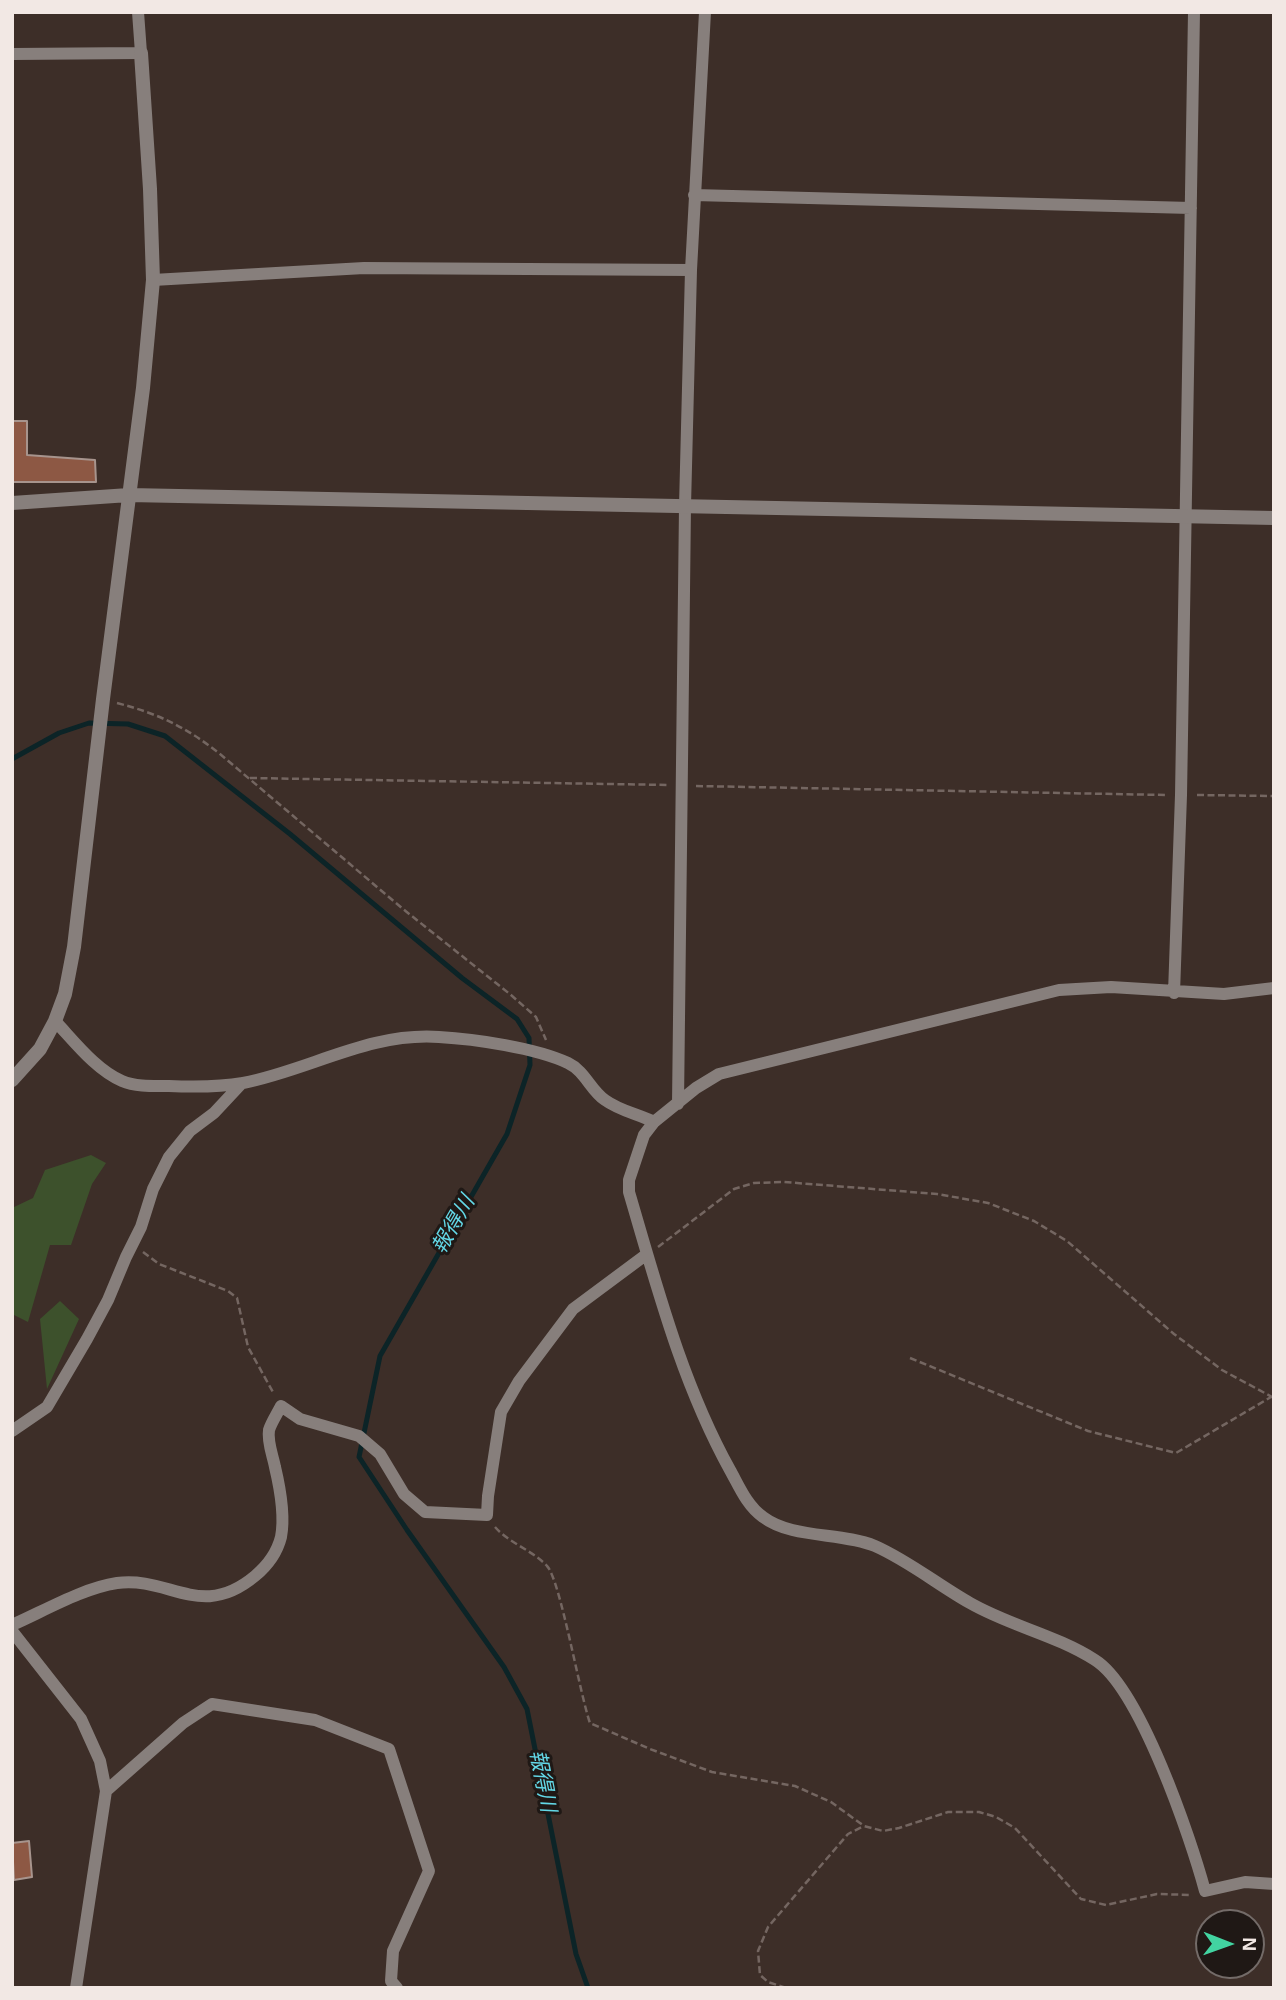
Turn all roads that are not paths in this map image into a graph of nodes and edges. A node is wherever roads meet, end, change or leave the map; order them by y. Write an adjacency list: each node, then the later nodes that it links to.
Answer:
1 (138, 12): 4 (street)
2 (705, 12): 6 (street)
3 (1195, 12): 7 (street)
4 (141, 52): 5 (street); 9 (street)
5 (12, 54)
6 (694, 195): 7 (street); 8 (street)
7 (1191, 208): 13 (street)
8 (691, 270): 9 (street); 12 (street)
9 (153, 280): 10 (street)
10 (129, 495): 11 (street); 12 (street); 17 (street)
11 (12, 503)
12 (685, 506): 13 (street); 20 (street)
13 (1185, 516): 14 (street); 16 (street)
14 (1274, 518)
15 (1274, 988): 16 (street)
16 (1174, 993): 20 (street)
17 (55, 1021): 18 (street); 19 (street)
18 (12, 1080)
19 (242, 1083): 21 (street); 23 (street)
20 (678, 1104): 21 (street)
21 (654, 1122): 22 (street)
22 (648, 1254): 24 (street); 26 (street)
23 (12, 1431)
24 (12, 1628): 25 (street)
25 (106, 1791): 27 (street); 28 (street)
26 (1274, 1884)
27 (76, 1988)
28 (397, 1988)

